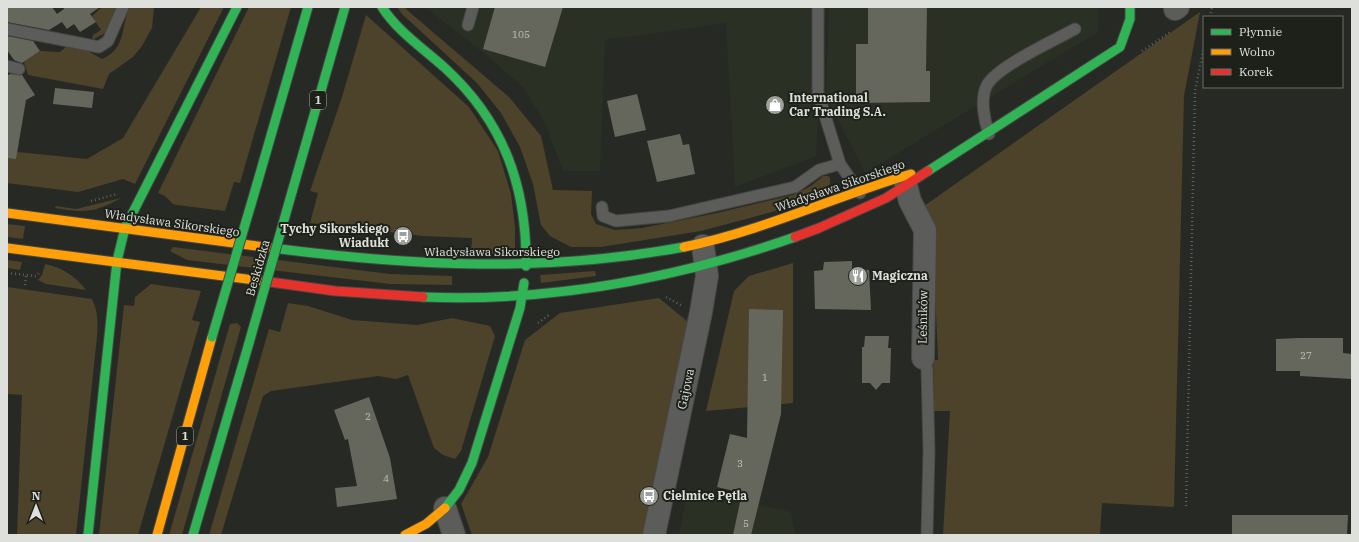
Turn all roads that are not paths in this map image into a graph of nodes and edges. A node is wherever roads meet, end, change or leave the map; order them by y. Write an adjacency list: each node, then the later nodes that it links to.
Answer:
1 (123, 7): 10 (lane)
2 (237, 7): 22 (street)
3 (308, 7): 32 (street, Beskidzka / 1, bridge)
4 (345, 7): 33 (street, Beskidzka / 1, bridge)
5 (382, 7): 27 (street)
6 (473, 7): 9 (lane)
7 (818, 7): 15 (lane)
8 (1130, 7): 14 (street)
9 (468, 25)
10 (7, 29)
11 (1075, 29): 14 (lane)
12 (7, 66): 13 (lane)
13 (19, 68)
14 (989, 134): 16 (street)
15 (840, 164): 18 (lane); 19 (lane)
16 (930, 169): 17 (street, Władysława Sikorskiego); 18 (street, Władysława Sikorskiego)
17 (906, 185): 20 (street, Władysława Sikorskiego); 29 (street, Leśników)
18 (859, 191): 20 (lane); 23 (street, Władysława Sikorskiego)
19 (602, 207)
20 (870, 207): 26 (street, Władysława Sikorskiego)
21 (7, 213): 22 (street, Władysława Sikorskiego)
22 (125, 228): 25 (street); 27 (street, Władysława Sikorskiego)
23 (702, 242): 26 (street, Gajowa); 27 (street, Władysława Sikorskiego)
24 (7, 248): 25 (street, Władysława Sikorskiego)
25 (117, 261): 28 (street, Władysława Sikorskiego); 31 (street)
26 (707, 264): 28 (street, Władysława Sikorskiego); 36 (street, Gajowa)
27 (526, 266): 28 (street)
28 (522, 296): 30 (street)
29 (923, 358): 37 (lane)
30 (445, 508): 34 (street); 35 (street)
31 (88, 535)
32 (157, 535)
33 (193, 535)
34 (405, 535)
35 (454, 535)
36 (654, 535)
37 (928, 535)

